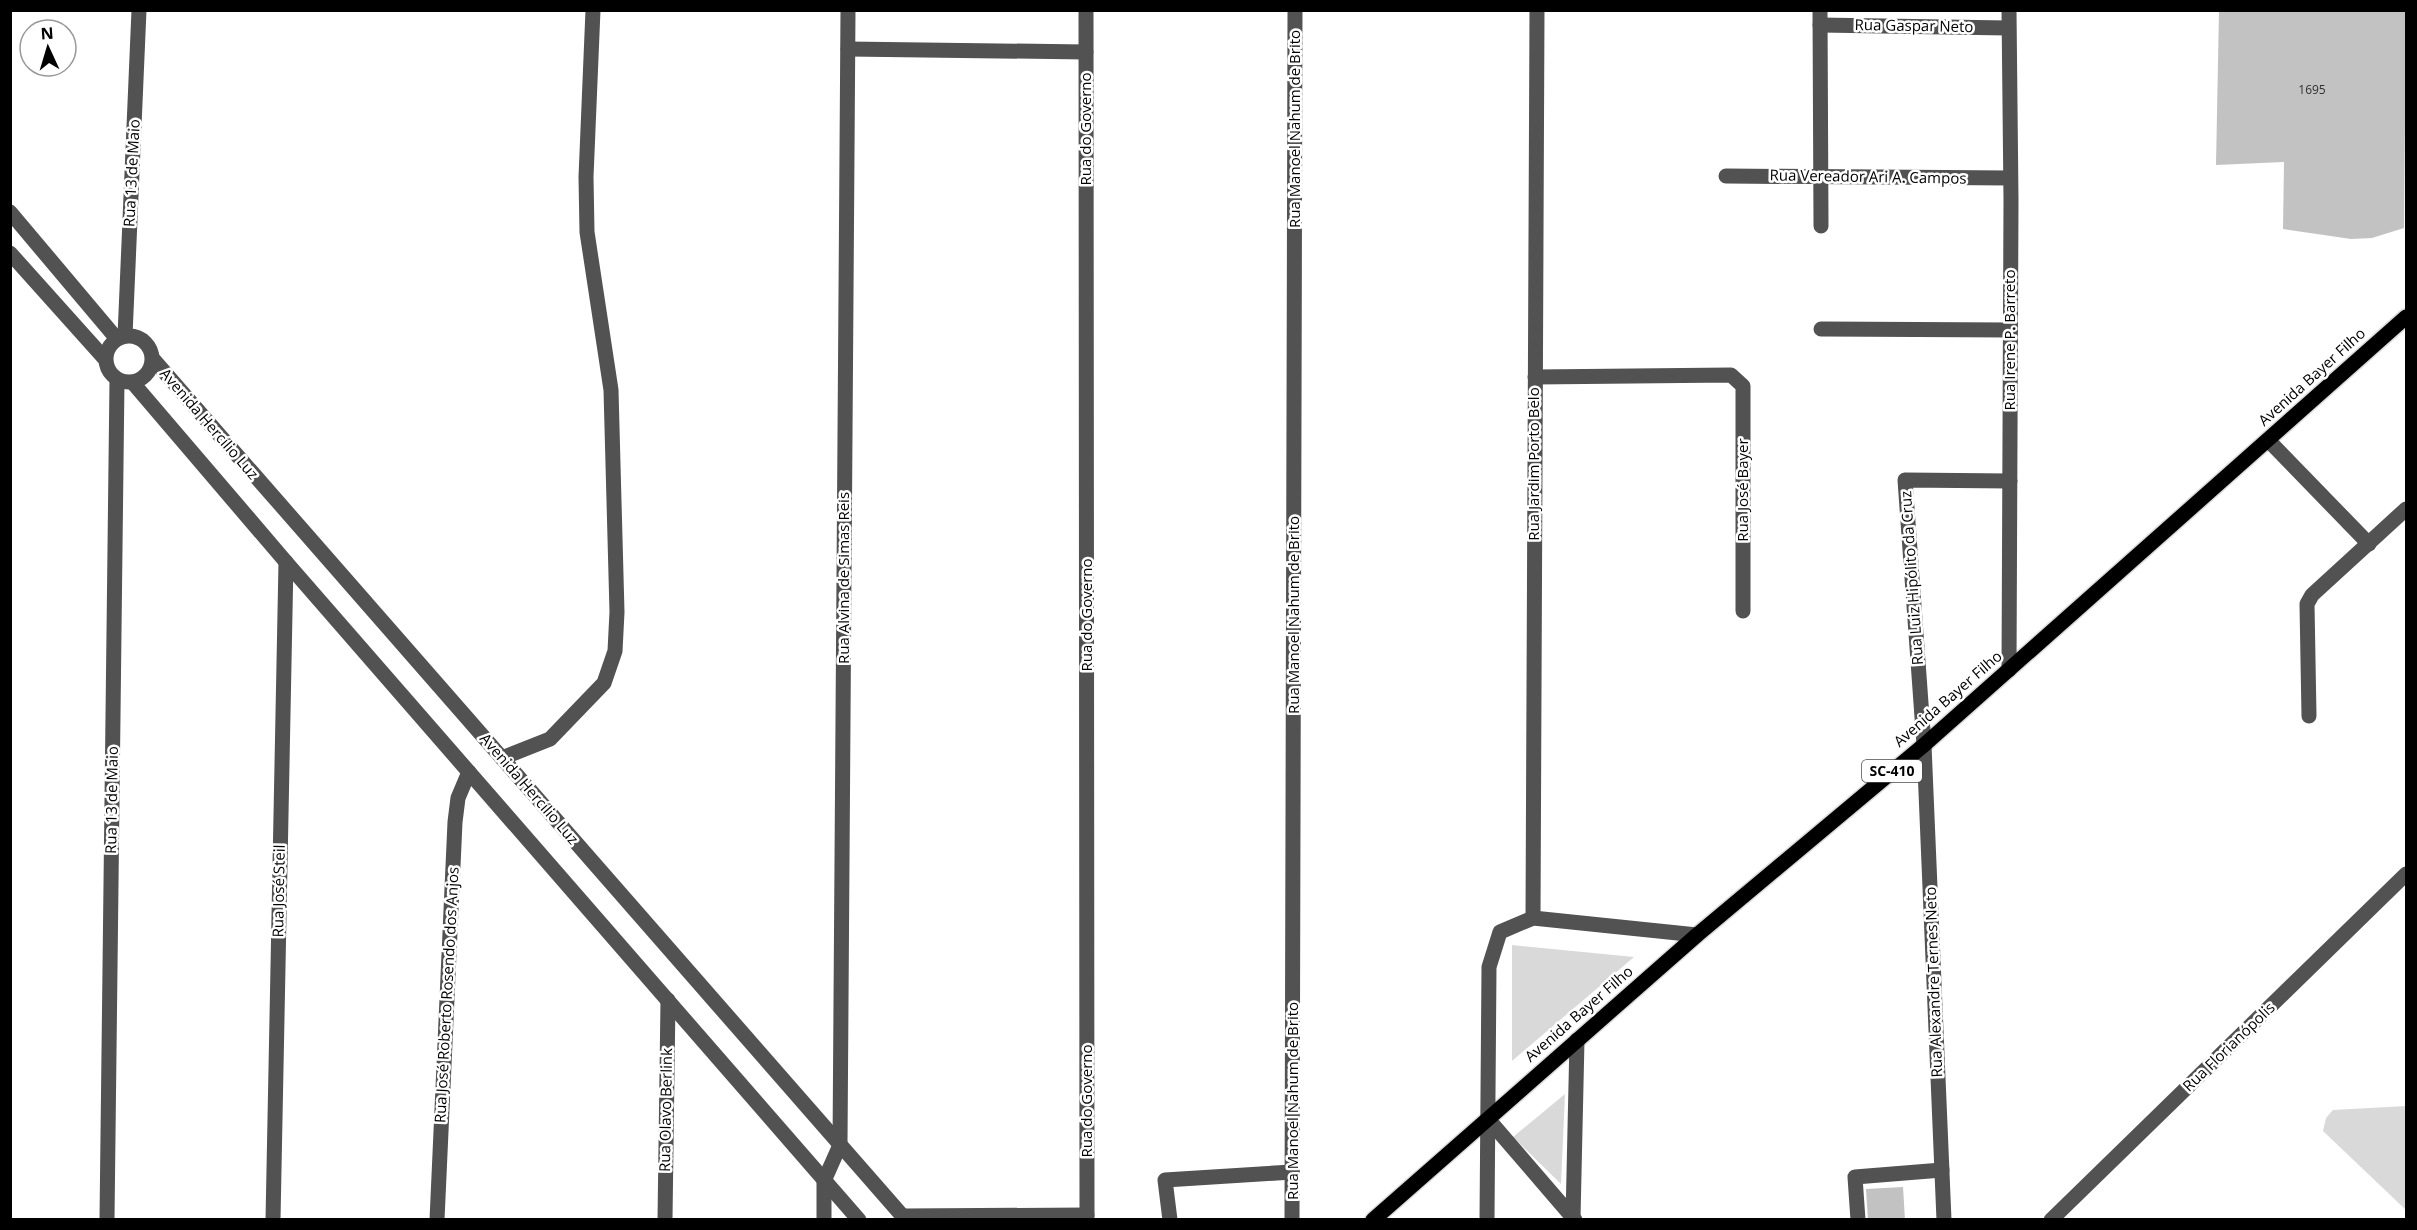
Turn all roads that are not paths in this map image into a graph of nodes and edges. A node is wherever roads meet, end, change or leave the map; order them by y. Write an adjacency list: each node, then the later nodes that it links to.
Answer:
1 (139, 10): 21 (street, Rua 13 de Maio)
2 (593, 10): 36 (street)
3 (848, 10): 10 (street, Rua Alvina de Simas Reis)
4 (1086, 10): 11 (street, Rua do Governo)
5 (1295, 10): 46 (street, Rua Manoel Nahum de Brito)
6 (1537, 10): 24 (street, Rua Jardim Porto Belo)
7 (2008, 10): 9 (street, Rua Irene P. Barreto)
8 (1820, 18): 9 (street, Rua Gaspar Neto); 13 (street)
9 (2008, 28): 14 (street, Rua Irene P. Barreto)
10 (848, 49): 11 (street); 44 (street, Rua Alvina de Simas Reis)
11 (1086, 52): 48 (street, Rua do Governo)
12 (1726, 176): 13 (street, Rua Vereador Ari A. Campos)
13 (1821, 176): 14 (street, Rua Vereador Ari A. Campos); 16 (street)
14 (2010, 178): 20 (street, Rua Irene P. Barreto)
15 (10, 212): 21 (street)
16 (1821, 226)
17 (10, 253): 22 (street)
18 (2406, 317): 27 (main road, Avenida Bayer Filho / SC-410)
19 (1821, 329): 20 (street)
20 (2010, 330): 28 (street, Rua Irene P. Barreto)
21 (121, 338): 22 (street); 23 (street)
22 (105, 359): 25 (street)
23 (153, 359): 26 (street); 36 (street, Avenida Hercílio Luz)
24 (1534, 377): 32 (street, Rua José Bayer); 39 (street, Rua Jardim Porto Belo)
25 (117, 380): 26 (street); 51 (street, Rua 13 de Maio)
26 (133, 383): 31 (street, Avenida Hercílio Luz)
27 (2268, 440): 30 (street); 33 (main road, Avenida Bayer Filho / SC-410)
28 (2010, 481): 33 (street, Rua Irene P. Barreto); 35 (street, Rua Luiz Hipólito da Cruz)
29 (2406, 509): 30 (street)
30 (2369, 544): 34 (street)
31 (285, 562): 37 (street, Avenida Hercílio Luz); 52 (street, Rua José Steil)
32 (1743, 611)
33 (2008, 670): 35 (main road, Avenida Bayer Filho / SC-410)
34 (2308, 716)
35 (1924, 744): 40 (main road, Avenida Bayer Filho / SC-410); 45 (street, Rua Alexandre Ternes Neto)
36 (502, 758): 44 (street, Avenida Hercílio Luz)
37 (469, 772): 41 (street, Avenida Hercílio Luz); 53 (street, Rua José Roberto Rosendo dos Anjos)
38 (2406, 874): 63 (street, Rua Florianópolis)
39 (1533, 918): 40 (street); 43 (street)
40 (1697, 935): 42 (main road, Avenida Bayer Filho / SC-410)
41 (668, 999): 47 (street, Avenida Hercílio Luz); 54 (street, Rua Olavo Berlink)
42 (1577, 1040): 43 (main road, Avenida Bayer Filho / SC-410); 50 (street)
43 (1488, 1119): 50 (street); 59 (main road, Avenida Bayer Filho / SC-410); 60 (street)
44 (840, 1145): 47 (street); 49 (street, Avenida Hercílio Luz)
45 (1942, 1170): 61 (street); 62 (street, Rua Alexandre Ternes Neto)
46 (1292, 1172): 57 (street); 58 (street, Rua Manoel Nahum de Brito)
47 (824, 1181): 55 (street); 56 (street, Avenida Hercílio Luz)
48 (1087, 1217): 49 (street)
49 (904, 1218)
50 (1574, 1219)
51 (107, 1220)
52 (273, 1220)
53 (437, 1220)
54 (665, 1220)
55 (824, 1220)
56 (859, 1220)
57 (1170, 1220)
58 (1292, 1220)
59 (1373, 1220)
60 (1487, 1220)
61 (1858, 1220)
62 (1944, 1220)
63 (2051, 1220)

